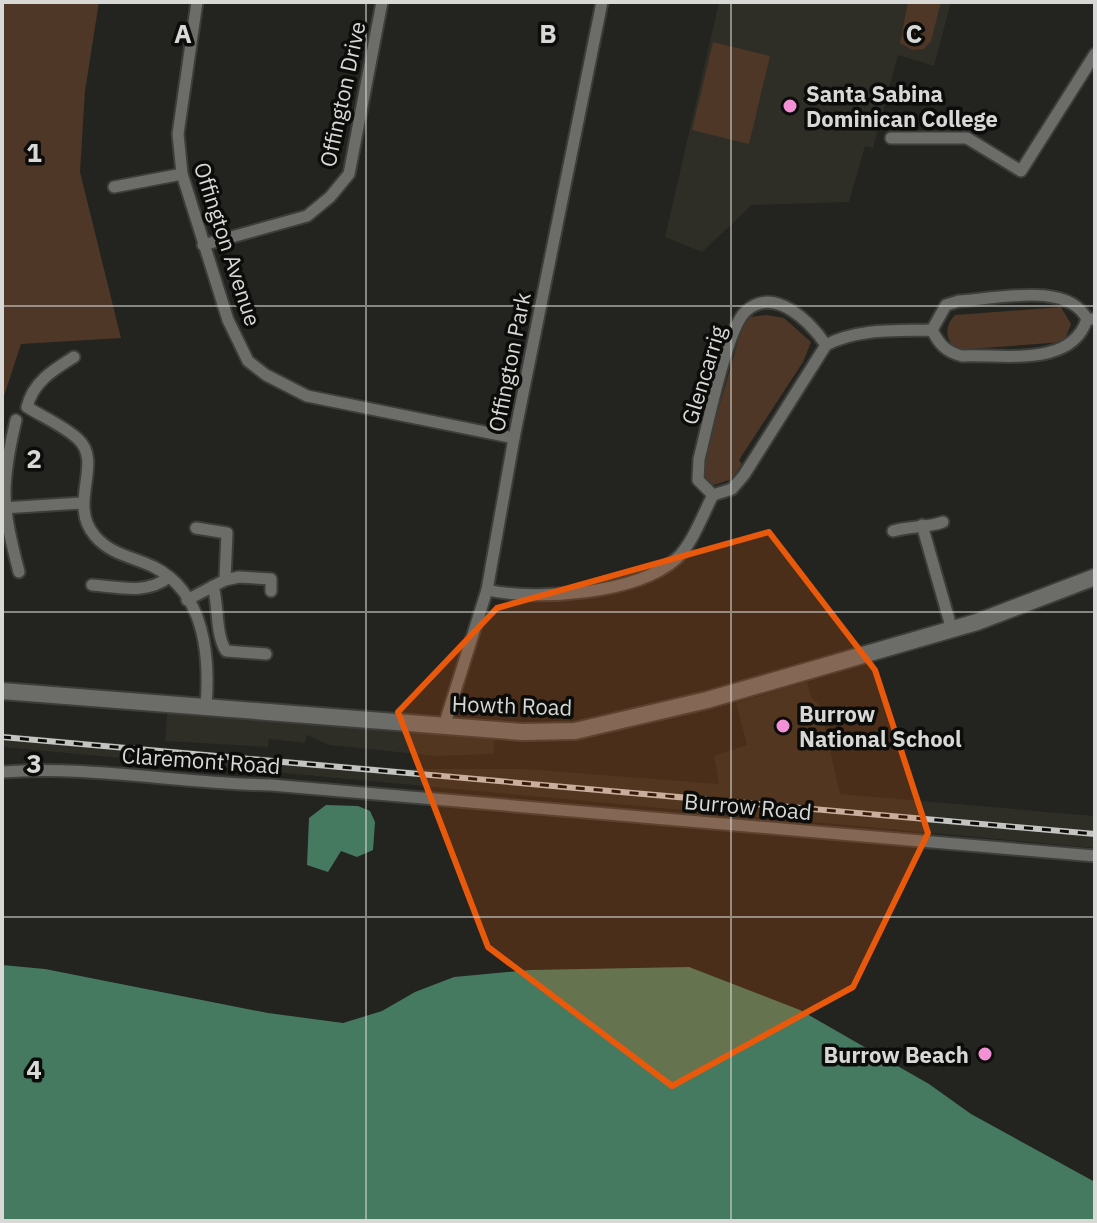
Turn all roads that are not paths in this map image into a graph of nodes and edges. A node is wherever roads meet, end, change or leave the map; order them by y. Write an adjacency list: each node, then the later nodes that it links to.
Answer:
1 (197, 2): 6 (street, Offington Avenue)
2 (382, 2): 8 (street, Offington Drive)
3 (602, 2): 14 (street, Offington Park)
4 (1095, 54): 5 (street)
5 (891, 138)
6 (182, 174): 7 (street); 8 (street, Offington Avenue)
7 (114, 187)
8 (203, 245): 14 (street, Offington Avenue)
9 (1091, 319): 10 (street); 10 (street)
10 (932, 330): 11 (street)
11 (826, 345): 15 (street); 15 (street, Glencarrig)
12 (74, 357): 16 (street)
13 (16, 420): 17 (street)
14 (514, 438): 28 (street, Offington Park)
15 (713, 495): 28 (street)
16 (81, 503): 17 (street); 23 (street)
17 (3, 508): 22 (street)
18 (943, 522): 19 (street)
19 (922, 525): 21 (street); 31 (street)
20 (196, 528): 25 (street)
21 (893, 531)
22 (19, 572)
23 (169, 577): 26 (street); 30 (street)
24 (1095, 577): 31 (main road, Howth Road)
25 (225, 580): 27 (street); 29 (street)
26 (92, 585)
27 (213, 586): 30 (street); 32 (street)
28 (487, 590): 35 (street, Offington Park)
29 (271, 591)
30 (187, 600): 34 (street)
31 (952, 630): 35 (main road, Howth Road)
32 (266, 654)
33 (2, 691): 34 (main road, Howth Road)
34 (206, 706): 35 (main road, Howth Road)
35 (444, 726)
36 (2, 772): 37 (street, Claremont Road)
37 (398, 795): 38 (street, Burrow Road)
38 (1095, 856)

